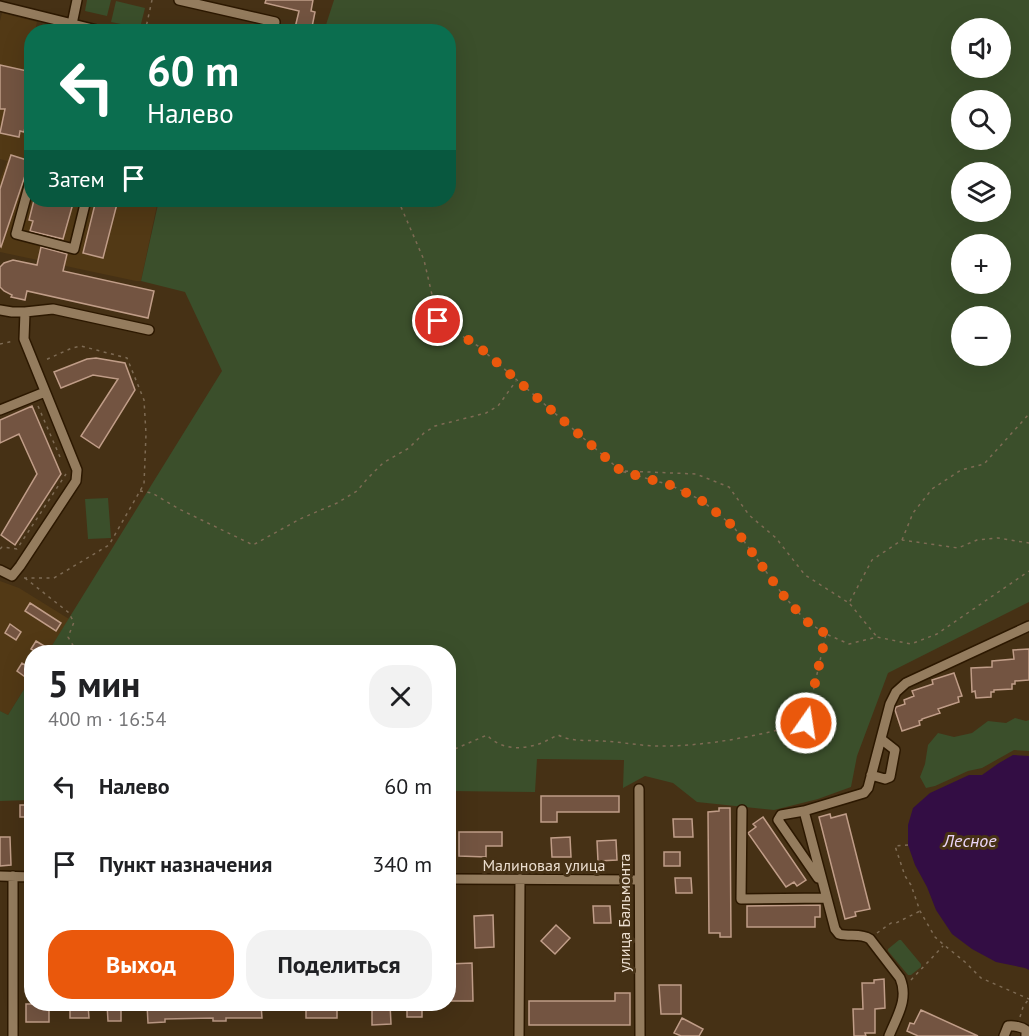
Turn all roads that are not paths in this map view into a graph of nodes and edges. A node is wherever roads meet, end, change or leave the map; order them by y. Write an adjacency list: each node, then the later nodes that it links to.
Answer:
1 (77, 0): 5 (street)
2 (179, 0): 6 (street)
3 (4, 4): 4 (street)
4 (61, 24)
5 (68, 24)
6 (275, 24)
7 (24, 204): 8 (street)
8 (84, 207)
9 (0, 309): 10 (street)
10 (26, 312): 11 (street); 12 (street)
11 (149, 330)
12 (45, 392): 13 (street); 14 (street)
13 (0, 410)
14 (0, 570)
15 (1029, 626): 16 (street)
16 (881, 739): 17 (street); 17 (street)
17 (871, 775): 20 (street)
18 (639, 789): 26 (street, улица Бальмонта)
19 (742, 810): 28 (street)
20 (804, 812): 27 (street); 27 (street)
21 (0, 876): 22 (street)
22 (13, 876): 23 (street); 29 (street)
23 (24, 877)
24 (456, 879): 25 (street, Малиновая улица)
25 (520, 879): 26 (street, Малиновая улица); 30 (street)
26 (639, 880): 31 (street, улица Бальмонта)
27 (822, 882): 28 (street)
28 (826, 898): 32 (street)
29 (13, 1036)
30 (519, 1036)
31 (640, 1036)
32 (889, 1036)
33 (1004, 1036): 34 (street)
34 (1026, 1036)

